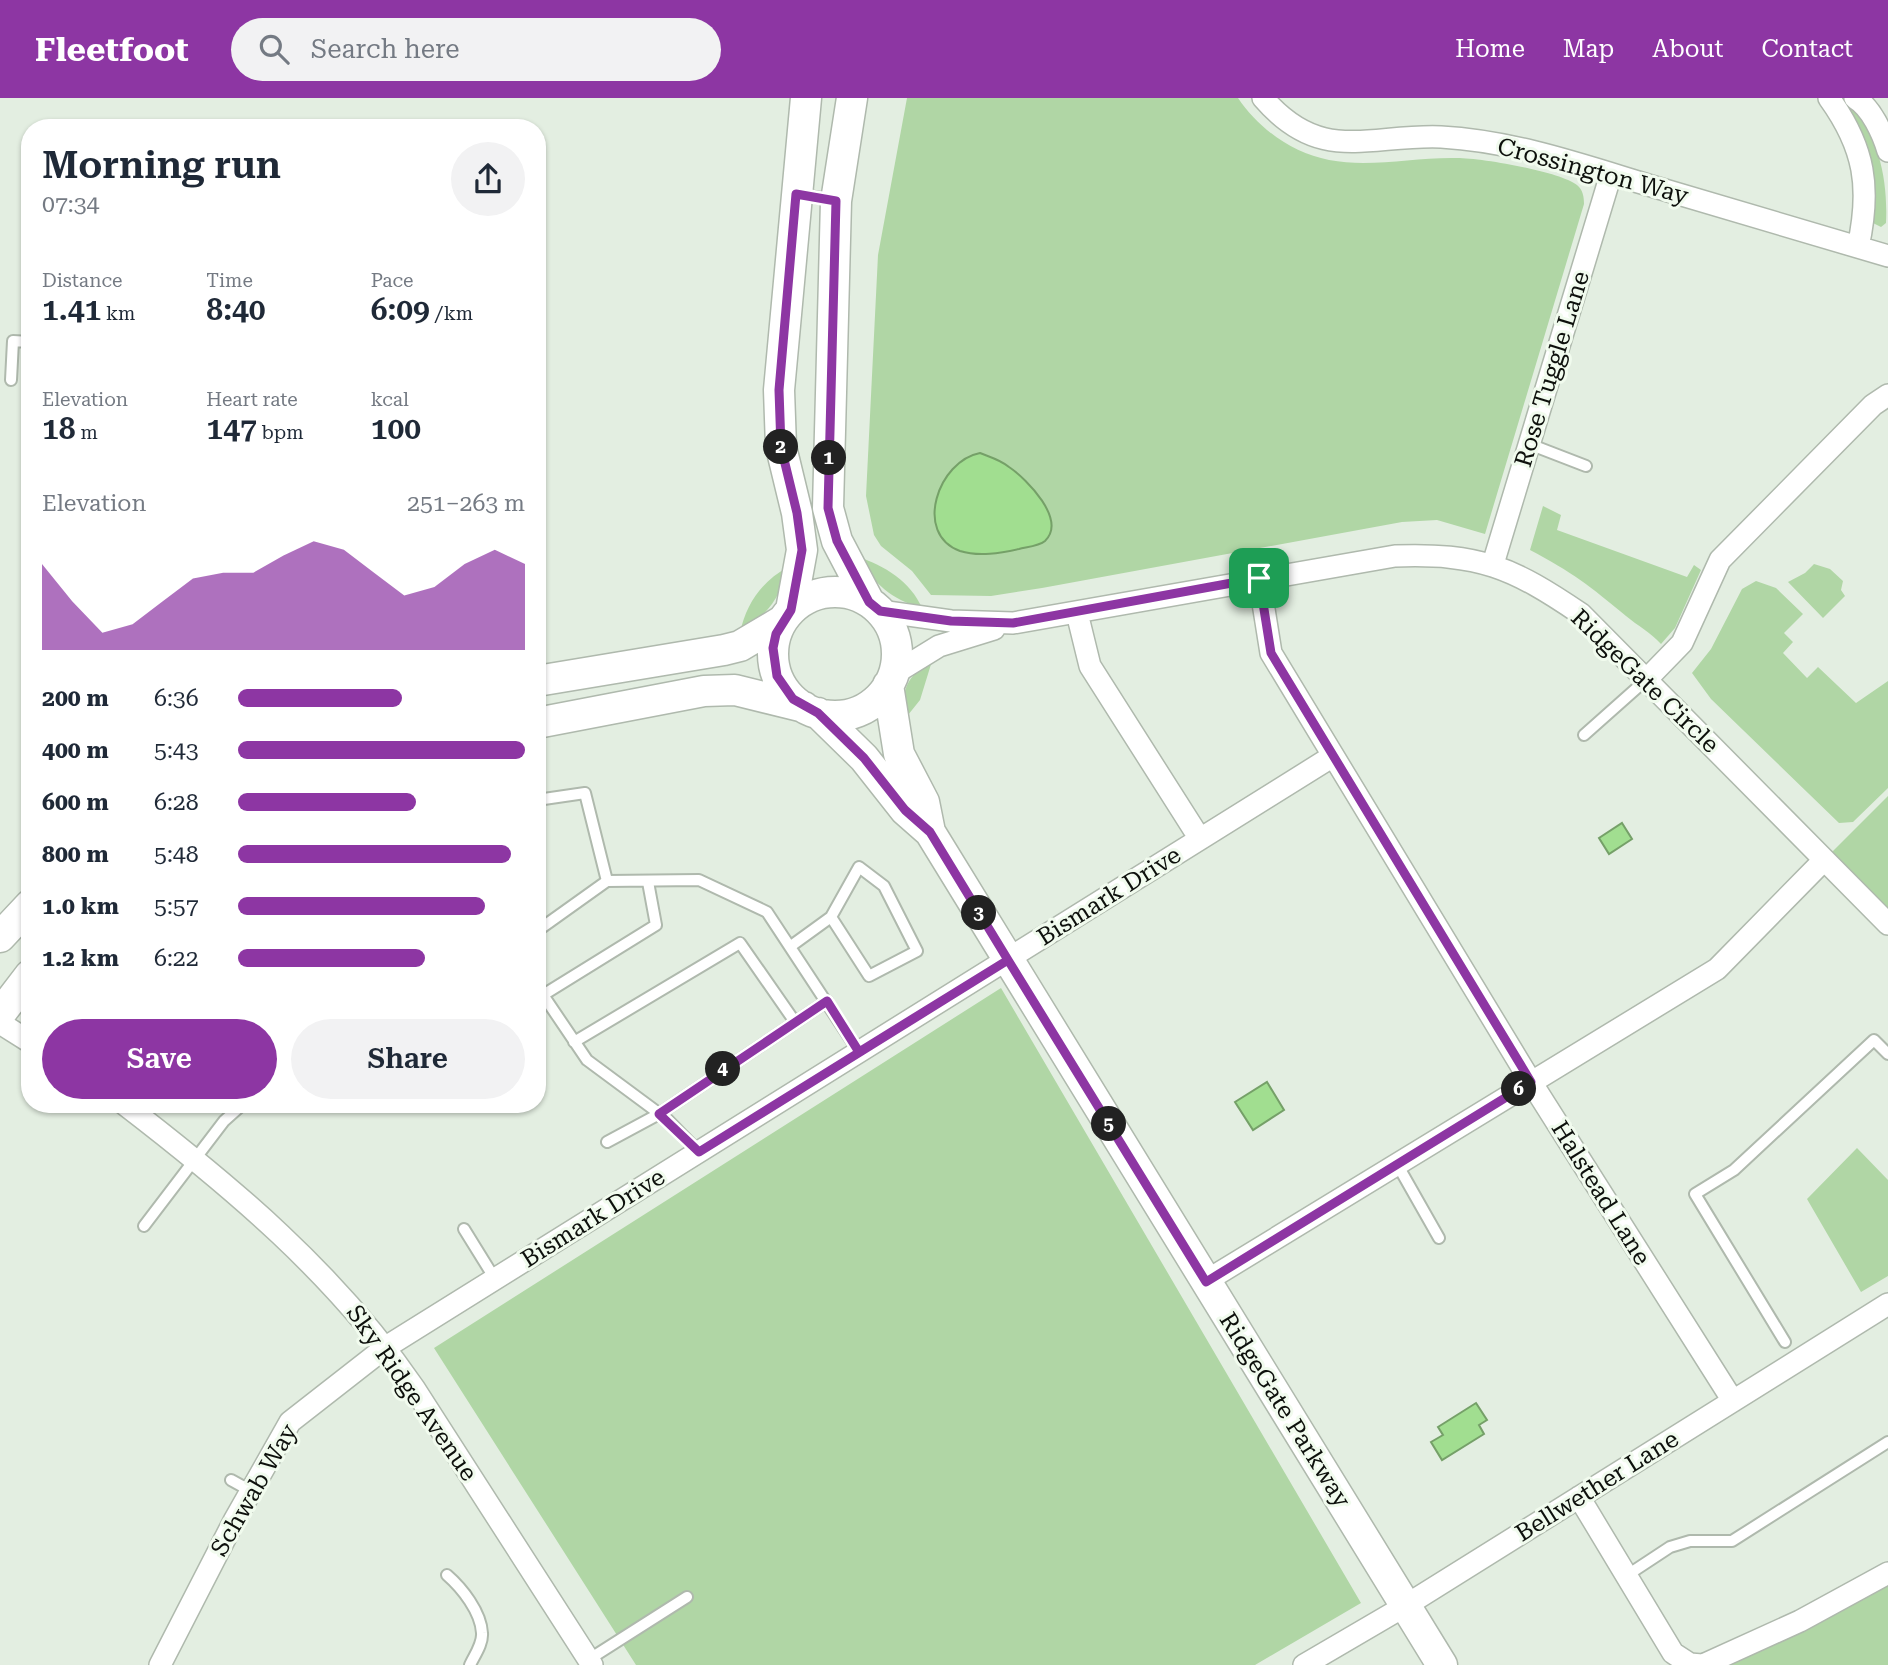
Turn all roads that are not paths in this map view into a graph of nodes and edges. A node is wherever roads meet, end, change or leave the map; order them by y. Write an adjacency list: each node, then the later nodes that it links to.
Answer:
1 (806, 98): 8 (main road, RidgeGate Parkway)
2 (852, 98): 9 (main road, RidgeGate Parkway)
3 (1263, 98): 7 (street, Crossington Way)
4 (1829, 98): 10 (street)
5 (1855, 98): 6 (street)
6 (1888, 151)
7 (1611, 174): 10 (street, Crossington Way); 15 (street, Rose Tuggle Lane)
8 (796, 194): 9 (lane); 21 (main road, RidgeGate Parkway)
9 (836, 201): 19 (main road, RidgeGate Parkway)
10 (1858, 247): 11 (street, Crossington Way)
11 (1887, 249)
12 (21, 341): 13 (lane)
13 (10, 380)
14 (1888, 395): 23 (street)
15 (1529, 444): 16 (lane); 17 (street, Rose Tuggle Lane)
16 (1586, 466)
17 (1493, 564): 18 (street, RidgeGate Circle); 23 (street, RidgeGate Circle)
18 (1259, 578): 20 (street, RidgeGate Circle); 29 (street, Halstead Lane)
19 (874, 607): 21 (main road); 22 (street, RidgeGate Circle); 25 (main road, RidgeGate Parkway)
20 (1077, 613): 22 (street, RidgeGate Circle); 32 (street)
21 (786, 615): 24 (main road); 26 (main road, RidgeGate Parkway)
22 (1013, 623): 25 (street, RidgeGate Circle)
23 (1647, 679): 28 (lane); 33 (street, RidgeGate Circle)
24 (546, 680)
25 (890, 680): 26 (main road); 31 (main road, RidgeGate Parkway)
26 (811, 710): 27 (main road); 31 (main road, RidgeGate Parkway)
27 (546, 721)
28 (1584, 735)
29 (1334, 756): 32 (street, Bismark Drive); 54 (street, Halstead Lane)
30 (546, 799): 34 (lane)
31 (930, 832): 42 (main road, RidgeGate Parkway)
32 (1200, 839): 42 (street, Bismark Drive)
33 (1824, 860): 38 (street, RidgeGate Circle); 54 (street)
34 (607, 881): 35 (lane); 39 (lane)
35 (648, 882): 41 (lane); 44 (lane)
36 (21, 915): 40 (main road)
37 (831, 917): 37 (lane); 41 (lane)
38 (1888, 924)
39 (546, 925)
40 (0, 937)
41 (791, 946): 46 (lane)
42 (1008, 960): 52 (street, Bismark Drive); 66 (main road, RidgeGate Parkway)
43 (21, 987): 47 (main road)
44 (546, 987)
45 (546, 999): 51 (lane)
46 (827, 1001): 48 (lane); 52 (lane)
47 (0, 1014)
48 (795, 1022): 51 (lane); 57 (lane)
49 (0, 1023): 50 (street)
50 (21, 1036)
51 (574, 1042): 57 (lane)
52 (859, 1052): 59 (street, Bismark Drive)
53 (1888, 1054): 68 (lane)
54 (1531, 1082): 61 (street); 70 (street, Halstead Lane)
55 (136, 1113): 60 (street, Sky Ridge Avenue)
56 (233, 1113): 60 (lane)
57 (659, 1114): 58 (lane); 59 (lane)
58 (607, 1142)
59 (699, 1152): 65 (street, Bismark Drive)
60 (197, 1160): 62 (lane); 69 (street, Sky Ridge Avenue)
61 (1397, 1164): 64 (lane); 66 (street)
62 (144, 1226)
63 (464, 1229): 65 (lane)
64 (1440, 1238)
65 (495, 1279): 69 (street, Bismark Drive)
66 (1206, 1282): 79 (main road, RidgeGate Parkway)
67 (1888, 1304): 70 (street, Bellwether Lane)
68 (1785, 1342)
69 (386, 1347): 73 (street, Schwab Way); 80 (street, Sky Ridge Avenue)
70 (1733, 1401): 74 (street, Bellwether Lane)
71 (1888, 1443): 77 (lane)
72 (231, 1480): 73 (lane)
73 (251, 1491): 81 (street, Schwab Way)
74 (1579, 1497): 77 (street); 79 (street, Bellwether Lane)
75 (1888, 1573): 85 (street)
76 (447, 1575): 82 (lane)
77 (1626, 1576): 85 (street)
78 (687, 1597): 80 (lane)
79 (1405, 1606): 83 (street, Bellwether Lane); 84 (main road, RidgeGate Parkway)
80 (590, 1662)
81 (160, 1665)
82 (470, 1665)
83 (1304, 1665)
84 (1442, 1665)
85 (1703, 1665)

